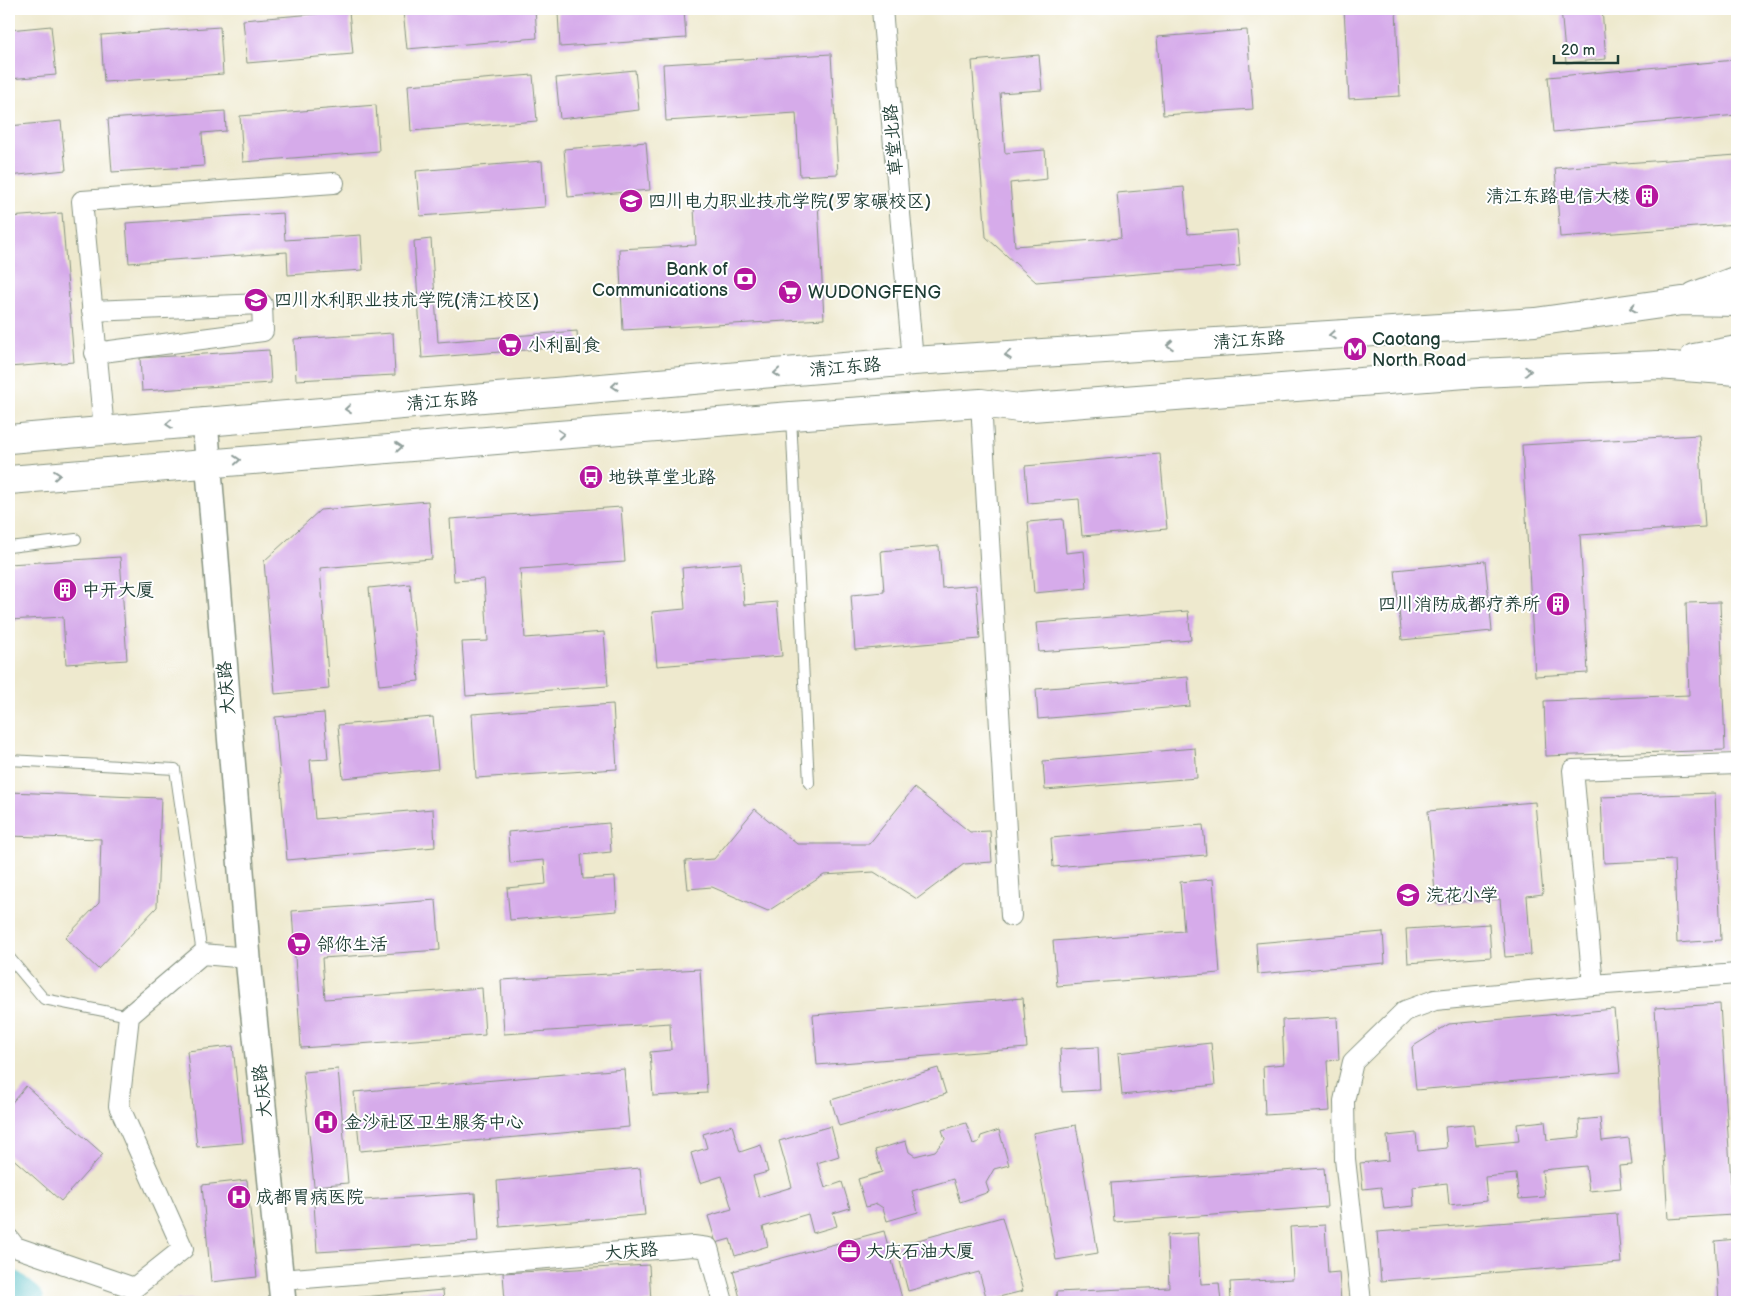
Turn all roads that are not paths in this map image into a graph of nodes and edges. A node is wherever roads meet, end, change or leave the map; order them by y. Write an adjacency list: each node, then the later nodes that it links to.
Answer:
1 (882, 9): 9 (street, 草堂北路)
2 (334, 183): 6 (street)
3 (1737, 280): 4 (main road, 清江东路)
4 (1682, 301): 5 (main road, 清江东路); 9 (main road, 清江东路, one-way to 9)
5 (1737, 302)
6 (92, 311): 8 (street); 8 (street)
7 (1737, 350): 10 (main road)
8 (96, 353): 15 (street)
9 (912, 362): 14 (main road, 清江东路, one-way to 14)
10 (1658, 365): 11 (main road); 12 (main road, one-way to 10)
11 (1737, 371)
12 (981, 403): 13 (main road); 24 (street)
13 (791, 416): 17 (main road, one-way to 13); 23 (lane)
14 (205, 421): 15 (main road, 清江东路, one-way to 15); 17 (street, 大庆路)
15 (104, 430): 16 (main road, 清江东路)
16 (9, 438)
17 (208, 462): 18 (main road, one-way to 17); 27 (street, 大庆路)
18 (9, 480)
19 (76, 539): 20 (lane)
20 (9, 546)
21 (9, 760): 25 (lane)
22 (1737, 764): 29 (street)
23 (808, 783)
24 (1011, 916)
25 (202, 954): 27 (street); 30 (street)
26 (9, 957): 30 (lane)
27 (248, 958): 32 (street, 大庆路)
28 (1737, 974): 29 (street)
29 (1594, 985): 34 (street)
30 (129, 1016): 31 (street)
31 (9, 1239)
32 (282, 1291): 33 (street, 大庆路)
33 (723, 1302)
34 (1361, 1302)

